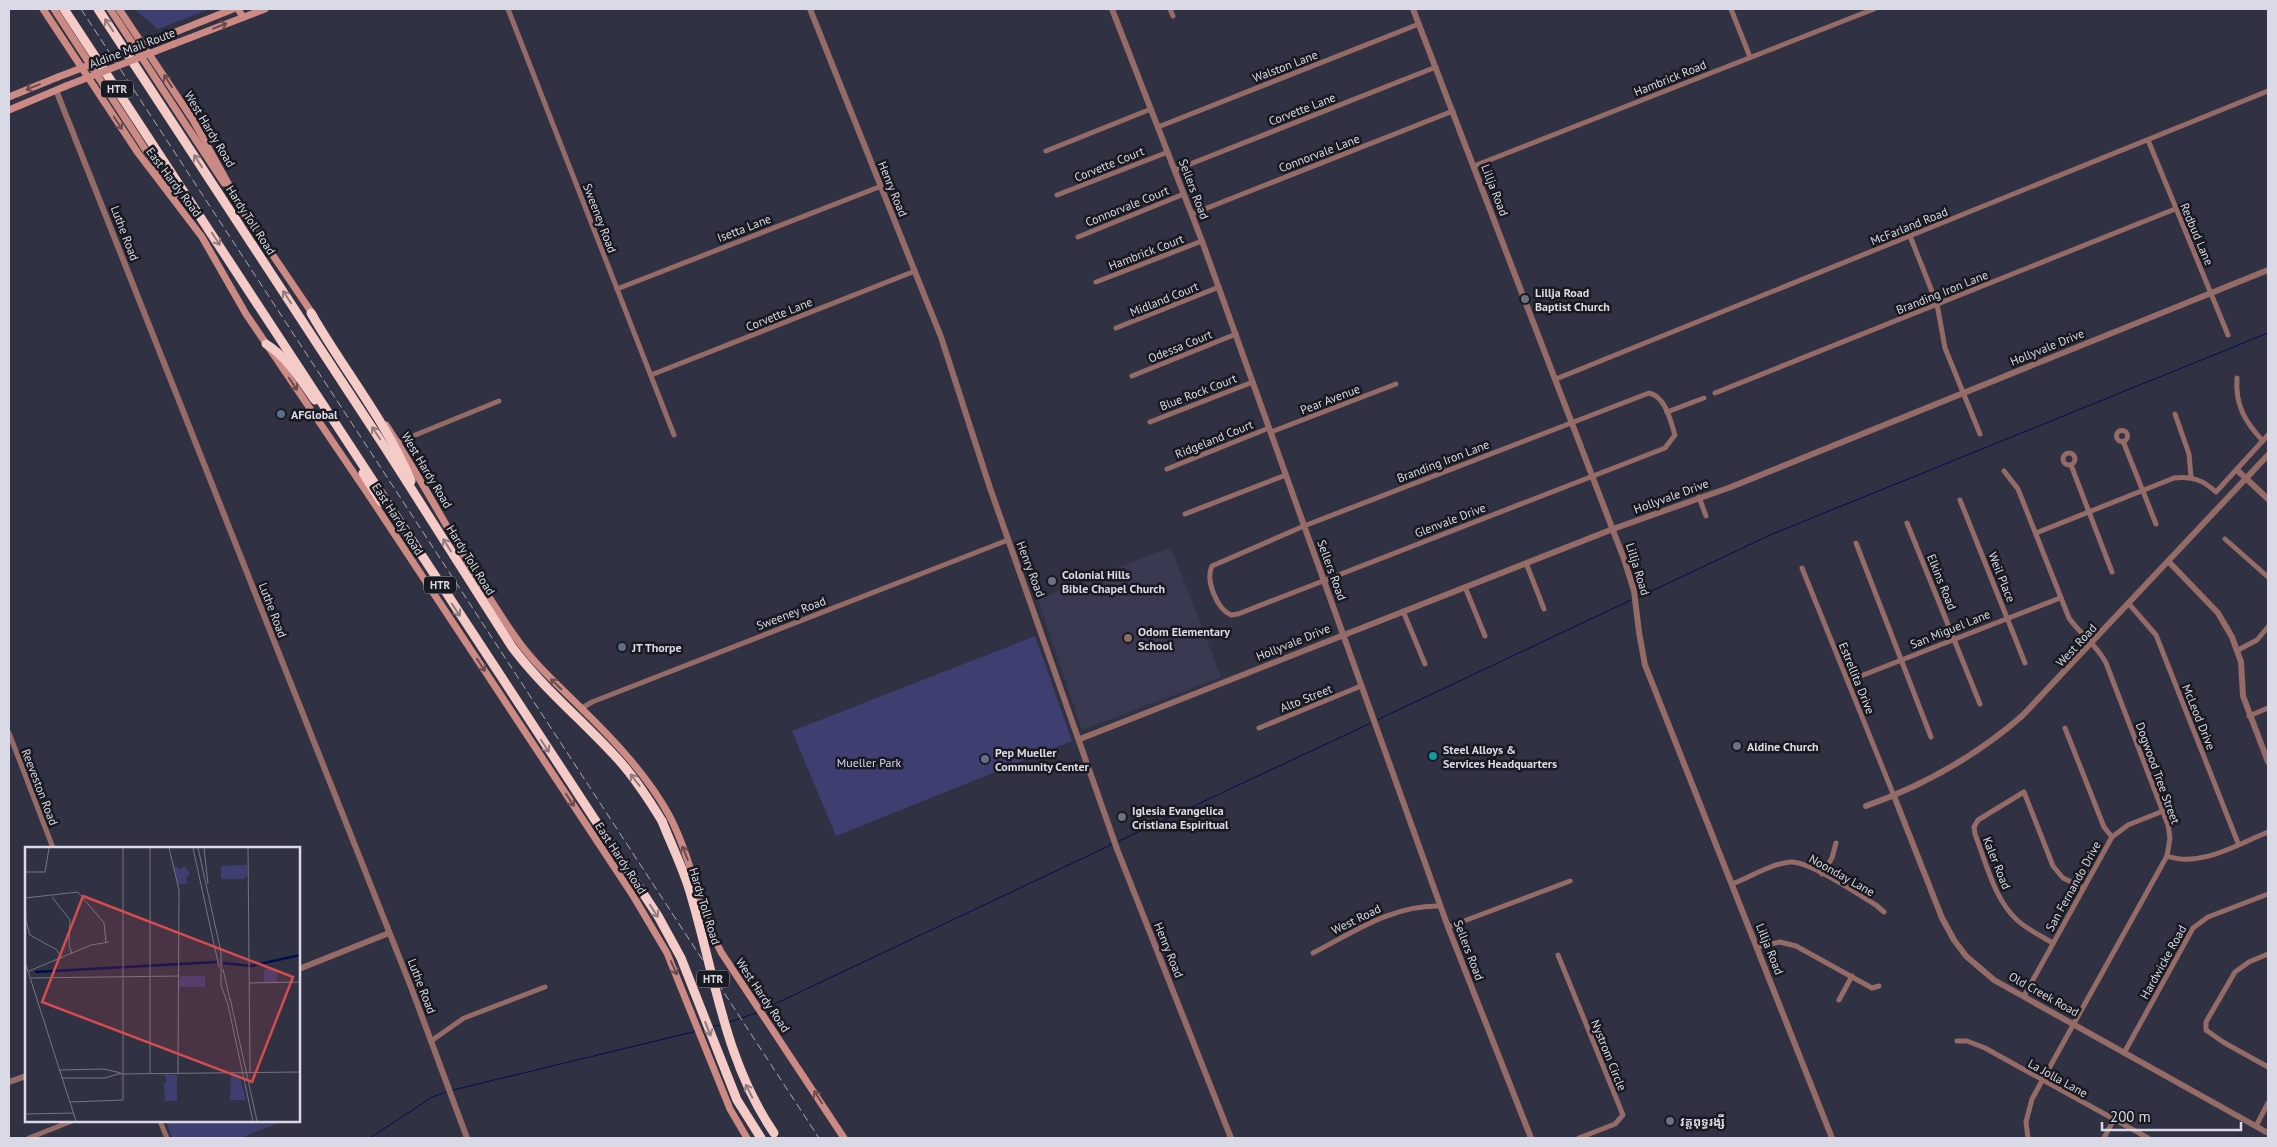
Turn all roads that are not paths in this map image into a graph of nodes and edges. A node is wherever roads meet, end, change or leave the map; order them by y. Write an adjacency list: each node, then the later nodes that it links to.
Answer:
1 (43, 9): 45 (main road, East Hardy Road, one-way to 45)
2 (54, 9): 23 (main road)
3 (64, 9): 114 (highway, HTR, one-way to 114)
4 (98, 9): 94 (highway, Hardy Toll Road / HTR, one-way to 4)
5 (110, 9): 20 (main road)
6 (119, 9): 42 (main road, West Hardy Road, one-way to 6)
7 (233, 9): 20 (main road, Aldine Mail Route, bridge)
8 (238, 9): 18 (main road)
9 (265, 9): 18 (main road, Aldine Mail Route)
10 (508, 9): 52 (street, Sweeney Road)
11 (810, 9): 38 (street, Henry Road)
12 (1112, 9): 29 (street, Sellers Road)
13 (1170, 9): 17 (street)
14 (1413, 9): 19 (street, Lillja Road)
15 (1732, 9): 22 (street)
16 (1874, 9): 22 (street, Hambrick Road)
17 (1173, 16)
18 (243, 17): 21 (main road, Aldine Mail Route, one-way to 18, bridge)
19 (1419, 24): 24 (street, Lillja Road); 32 (street, Walston Lane)
20 (136, 47): 21 (main road, bridge); 23 (main road, Aldine Mail Route, bridge)
21 (142, 56): 25 (main road, Aldine Mail Route, bridge); 42 (main road)
22 (1750, 57): 36 (street, Hambrick Road)
23 (91, 65): 25 (main road, bridge); 28 (main road, Aldine Mail Route, one-way to 28, bridge)
24 (1436, 68): 31 (street, Lillja Road); 37 (street, Corvette Lane)
25 (97, 74): 26 (main road, Aldine Mail Route, bridge); 45 (main road)
26 (56, 90): 30 (main road, Aldine Mail Route); 158 (street, Luthe Road)
27 (2268, 90): 33 (street, McFarland Road)
28 (9, 97)
29 (1151, 109): 32 (street, Sellers Road); 34 (street)
30 (9, 110)
31 (1453, 111): 36 (street, Lillja Road); 43 (street, Connorvale Lane)
32 (1158, 127): 35 (street, Sellers Road)
33 (2148, 140): 41 (street, Redbud Lane); 44 (street, McFarland Road)
34 (1046, 151)
35 (1168, 152): 37 (street, Sellers Road); 40 (street, Corvette Court)
36 (1474, 166): 63 (street, Lillja Road)
37 (1175, 170): 39 (street, Sellers Road)
38 (879, 187): 49 (street, Henry Road); 52 (street, Isetta Lane)
39 (1184, 194): 43 (street, Sellers Road); 46 (street, Connorvale Court)
40 (1057, 196)
41 (2176, 209): 53 (street, Redbud Lane); 54 (street, Branding Iron Lane)
42 (245, 214): 55 (main road, West Hardy Road)
43 (1192, 214): 47 (street, Sellers Road)
44 (1910, 236): 54 (street); 63 (street, McFarland Road)
45 (202, 237): 59 (main road, East Hardy Road)
46 (1078, 237)
47 (1202, 240): 50 (street, Hambrick Court); 51 (street, Sellers Road)
48 (2268, 270): 53 (street, Hollyvale Drive)
49 (914, 271): 60 (street, Corvette Lane); 104 (street, Henry Road)
50 (1096, 282)
51 (1219, 287): 56 (street, Midland Court); 57 (street, Sellers Road)
52 (617, 289): 60 (street, Sweeney Road)
53 (2212, 293): 58 (street, Redbud Lane); 67 (street, Hollyvale Drive)
54 (1937, 304): 66 (street, Branding Iron Lane); 67 (street)
55 (311, 313): 80 (main road, West Hardy Road); 94 (highway)
56 (1116, 328)
57 (1236, 334): 61 (street, Odessa Court); 64 (street, Sellers Road)
58 (2228, 335)
59 (266, 344): 114 (highway); 188 (main road, East Hardy Road, one-way to 188)
60 (651, 375): 75 (street, Sweeney Road)
61 (1132, 376)
62 (2237, 378): 79 (street)
63 (1556, 379): 72 (street, Lillja Road)
64 (1253, 382): 73 (street, Blue Rock Court); 74 (street, Sellers Road)
65 (1396, 384): 74 (street, Pear Avenue)
66 (1716, 393)
67 (1963, 393): 76 (street); 91 (street, Hollyvale Drive)
68 (1704, 398): 70 (street)
69 (499, 402): 80 (street)
70 (1668, 412): 72 (street, Branding Iron Lane); 87 (street, Glenvale Drive)
71 (2175, 414): 88 (street)
72 (1572, 421): 87 (street, Lillja Road); 100 (street, Branding Iron Lane)
73 (1150, 422)
74 (1270, 430): 83 (street, Ridgeland Court); 86 (street, Sellers Road)
75 (674, 434)
76 (1980, 434)
77 (2268, 435): 79 (street)
78 (2123, 441): 90 (street)
79 (2263, 441): 84 (street)
80 (398, 442): 132 (main road, West Hardy Road, one-way to 80)
81 (2268, 455): 89 (street, West Road)
82 (2071, 465): 95 (street)
83 (1167, 469)
84 (2237, 470): 88 (street); 89 (street)
85 (2004, 471): 102 (street, Dogwood Tree Street)
86 (1286, 475): 96 (street); 100 (street, Sellers Road)
87 (1593, 475): 101 (street, Lillja Road); 111 (street, Glenvale Drive)
88 (2192, 477): 90 (street)
89 (2246, 478): 92 (street); 106 (street, West Road)
90 (2142, 491): 95 (street); 99 (street)
91 (1699, 497): 97 (street); 101 (street, Hollyvale Drive)
92 (2268, 499)
93 (1960, 500): 119 (street, Weil Place)
94 (421, 504): 184 (highway, Hardy Toll Road / HTR, one-way to 94, bridge)
95 (2089, 512): 102 (street); 109 (street)
96 (1185, 514)
97 (1706, 516)
98 (1907, 523): 123 (street, Elkins Road)
99 (2156, 524)
100 (1304, 526): 111 (street, Sellers Road); 113 (street, Branding Iron Lane)
101 (1613, 529): 107 (street, Hollyvale Drive); 152 (street, Lillja Road)
102 (2036, 533): 115 (street, Dogwood Tree Street)
103 (2225, 539): 110 (street)
104 (1008, 540): 132 (street, Sweeney Road); 139 (street, Henry Road)
105 (1856, 543): 126 (street)
106 (2169, 562): 116 (street, West Road); 125 (street)
107 (1526, 563): 112 (street, Hollyvale Drive); 117 (street)
108 (1802, 568): 129 (street, Estrellita Drive)
109 (2112, 572)
110 (2268, 577)
111 (1323, 580): 113 (street, Glenvale Drive); 121 (street, Sellers Road)
112 (1465, 586): 118 (street, Hollyvale Drive); 122 (street)
113 (1215, 593)
114 (446, 595): 189 (highway, HTR, one-way to 189)
115 (2060, 598): 119 (street, San Miguel Lane); 124 (street, Dogwood Tree Street)
116 (2129, 604): 124 (street, West Road); 147 (street, McLeod Drive)
117 (1544, 609)
118 (1403, 611): 121 (street, Hollyvale Drive); 128 (street)
119 (2008, 617): 123 (street, San Miguel Lane); 127 (street, Weil Place)
120 (2268, 627): 125 (street)
121 (1343, 635): 130 (street, Sellers Road); 139 (street, Hollyvale Drive)
122 (1485, 636)
123 (1954, 638): 126 (street, San Miguel Lane); 131 (street, Elkins Road)
124 (2092, 644): 141 (street, West Road); 143 (street, Dogwood Tree Street)
125 (2238, 650): 134 (street)
126 (1901, 660): 129 (street, San Miguel Lane); 138 (street)
127 (2025, 663)
128 (1426, 664)
129 (1848, 681): 141 (street, Estrellita Drive)
130 (1361, 686): 135 (street, Alto Street); 155 (street, Sellers Road)
131 (1980, 704)
132 (582, 708): 190 (main road, West Hardy Road, one-way to 132)
133 (2268, 708): 134 (street)
134 (2249, 716): 140 (street)
135 (1259, 728)
136 (2065, 728): 145 (street)
137 (9, 733): 148 (street, Reeveston Road)
138 (1930, 736)
139 (1080, 739): 191 (street, Henry Road)
140 (2268, 762)
141 (1894, 796): 142 (street, West Road); 168 (street, Old Creek Road)
142 (1866, 806)
143 (2163, 811): 145 (street, San Fernando Drive); 149 (street, Dogwood Tree Street)
144 (2268, 832): 147 (street)
145 (2112, 836): 153 (street, San Fernando Drive)
146 (1836, 843): 150 (street)
147 (2238, 843): 149 (street)
148 (52, 847)
149 (2167, 856): 170 (street, Dogwood Tree Street)
150 (1822, 874): 152 (street, Noonday Lane); 156 (street, Noonday Lane)
151 (1570, 881): 157 (street)
152 (1732, 884): 160 (street, Lillja Road)
153 (2084, 888): 159 (street, San Fernando Drive); 159 (street, Kaler Road)
154 (2268, 894): 173 (street, Hardwicke Road)
155 (1440, 906): 157 (street, Sellers Road); 161 (street, West Road)
156 (1884, 912)
157 (1448, 927): 192 (street, Sellers Road)
158 (389, 933): 164 (street); 171 (street, Luthe Road)
159 (2053, 943): 168 (street, San Fernando Drive)
160 (1757, 947): 165 (street); 194 (street, Lillja Road)
161 (1313, 953)
162 (2268, 954): 174 (street)
163 (1558, 955): 193 (street, Nystrom Circle)
164 (300, 969)
165 (1852, 976): 166 (street); 169 (street)
166 (1878, 986)
167 (545, 987): 171 (street)
168 (2024, 996): 170 (street, Old Creek Road)
169 (1839, 1000)
170 (2074, 1024): 173 (street, Old Creek Road); 176 (street, Dogwood Tree Street)
171 (431, 1041): 187 (street, Luthe Road)
172 (1957, 1041): 176 (street, La Jolla Lane)
173 (2124, 1053): 182 (street, Old Creek Road)
174 (2268, 1067)
175 (25, 1076): 177 (street)
176 (2042, 1081): 179 (street, La Jolla Lane); 195 (street, Dogwood Tree Street)
177 (9, 1082)
178 (2268, 1103): 182 (street)
179 (2114, 1119): 196 (street); 197 (street, La Jolla Lane)
180 (69, 1122): 185 (street)
181 (160, 1122): 186 (street)
182 (2256, 1126): 183 (street, Old Creek Road)
183 (2268, 1133)
184 (775, 1136)
185 (28, 1138)
186 (167, 1138)
187 (467, 1138)
188 (748, 1138)
189 (761, 1138)
190 (844, 1138)
191 (1231, 1138)
192 (1531, 1138)
193 (1579, 1138)
194 (1832, 1138)
195 (2028, 1138)
196 (2104, 1138)
197 (2148, 1138)

